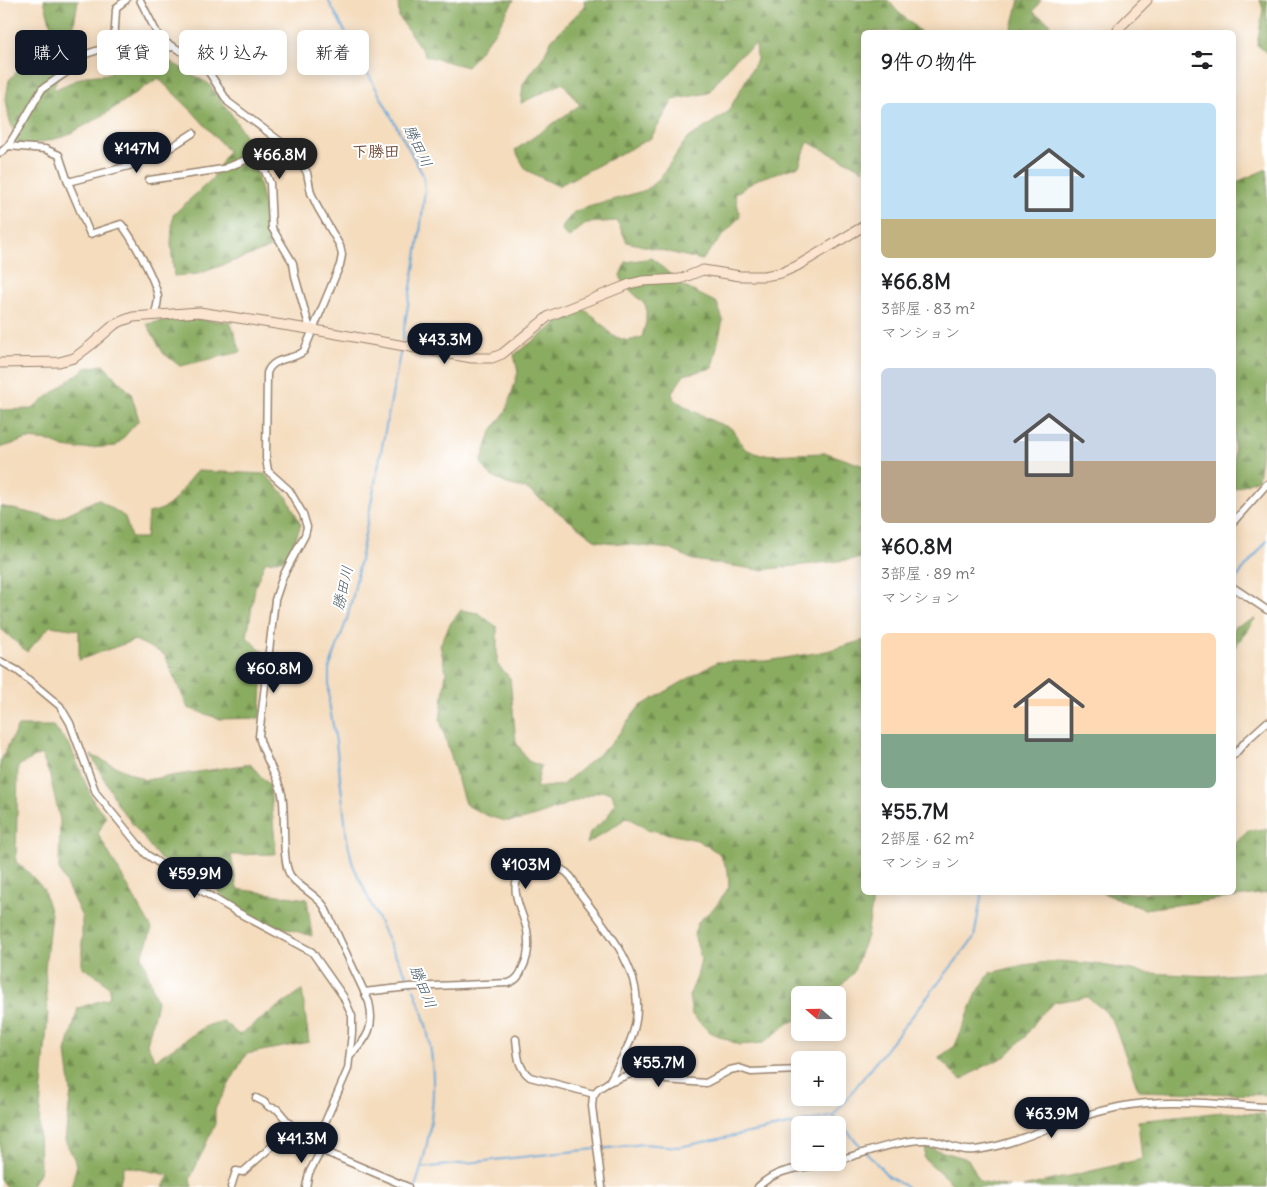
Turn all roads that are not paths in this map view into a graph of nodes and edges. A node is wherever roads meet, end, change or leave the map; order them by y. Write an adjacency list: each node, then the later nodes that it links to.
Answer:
1 (126, 0): 4 (street)
2 (140, 0): 6 (street)
3 (1147, 0): 5 (street)
4 (115, 30)
5 (1117, 30)
6 (174, 47): 7 (street); 16 (street)
7 (169, 48)
8 (97, 50): 10 (street)
9 (193, 133): 13 (street)
10 (8, 146): 11 (street); 13 (street)
11 (0, 153)
12 (149, 180): 16 (street)
13 (68, 182): 15 (street)
14 (861, 228): 16 (street)
15 (154, 316): 16 (street); 17 (street)
16 (312, 329): 25 (street)
17 (0, 363)
18 (1267, 484): 19 (street)
19 (1236, 519)
20 (1236, 589): 21 (street)
21 (1267, 610)
22 (0, 661): 27 (street)
23 (1267, 722): 24 (street)
24 (1236, 753)
25 (364, 992): 27 (street); 29 (street)
26 (516, 1039): 30 (street)
27 (350, 1054): 34 (street)
28 (791, 1070): 29 (street)
29 (610, 1082): 30 (street)
30 (594, 1094): 40 (street)
31 (256, 1098): 33 (street)
32 (1267, 1107): 35 (street)
33 (294, 1131): 34 (street); 37 (street)
34 (322, 1147): 38 (street); 39 (street)
35 (846, 1158)
36 (791, 1169): 41 (street)
37 (231, 1187)
38 (306, 1187)
39 (408, 1187)
40 (602, 1187)
41 (758, 1187)

